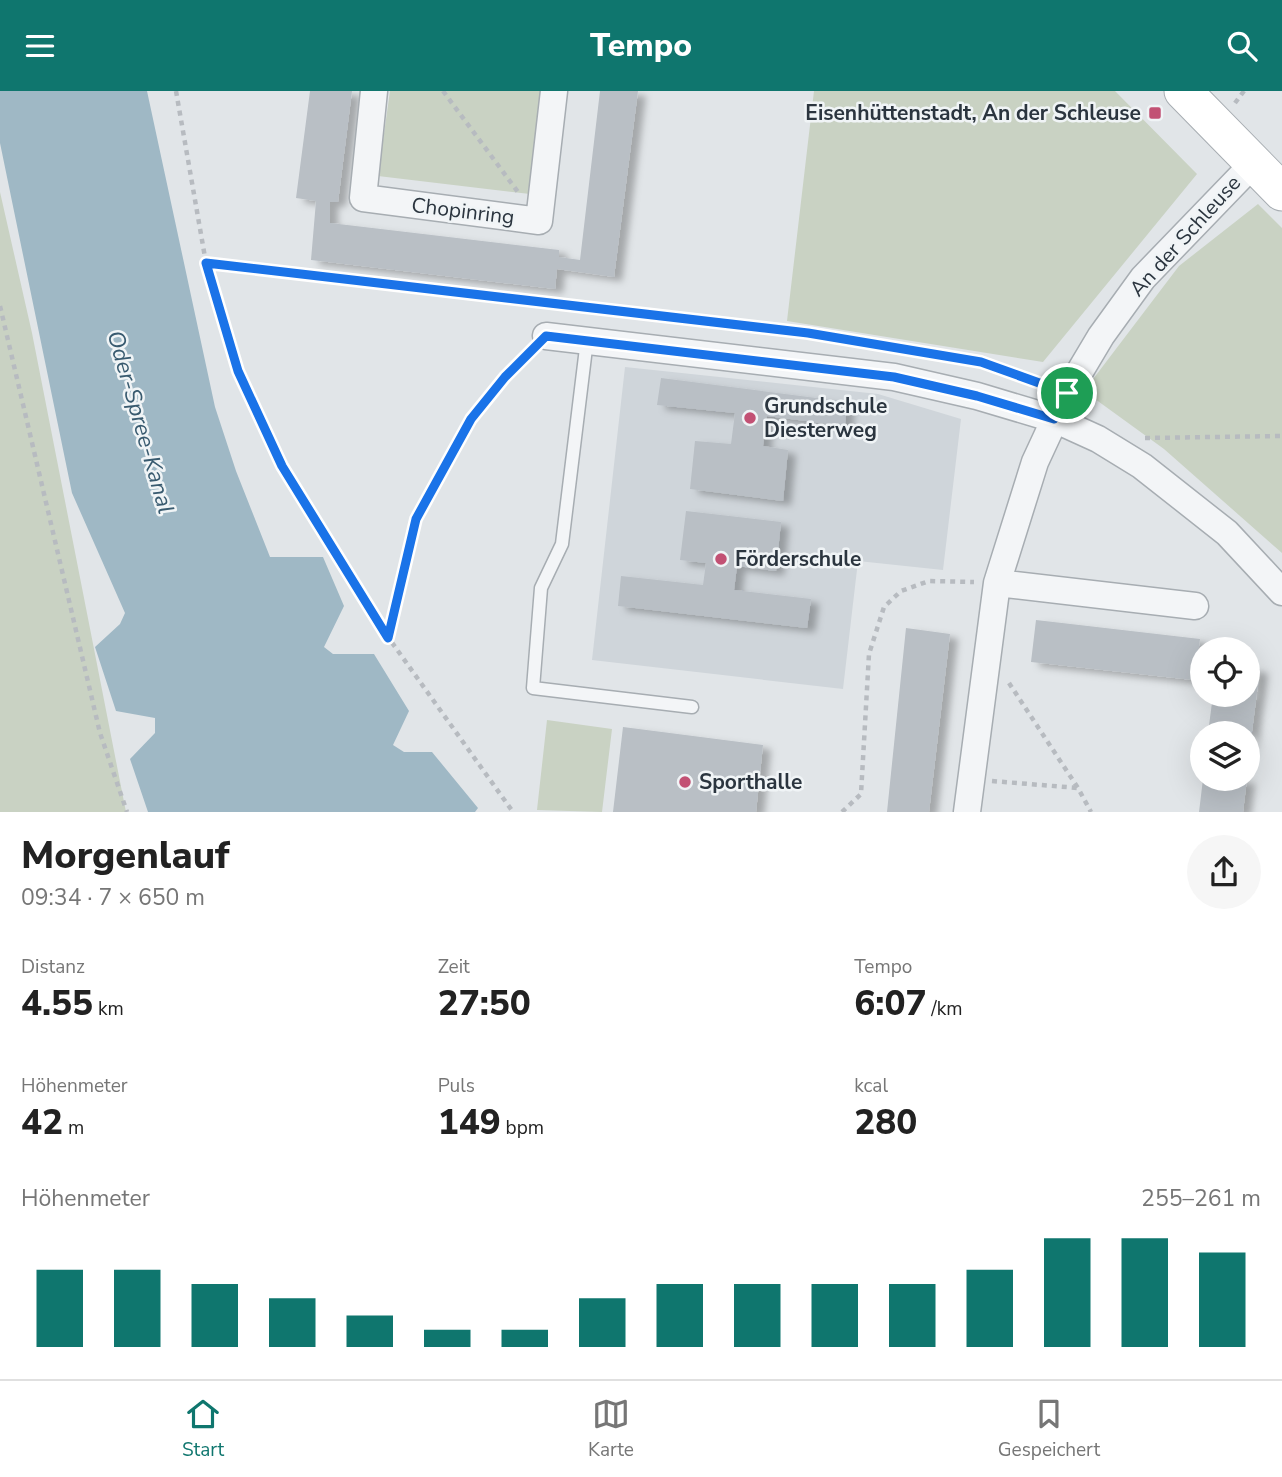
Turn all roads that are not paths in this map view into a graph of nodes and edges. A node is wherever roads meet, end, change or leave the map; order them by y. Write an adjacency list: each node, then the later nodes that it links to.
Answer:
1 (374, 91): 2 (street, Chopinring)
2 (554, 91)
3 (1184, 91): 4 (street)
4 (1254, 163): 5 (street); 8 (street, An der Schleuse)
5 (1282, 192)
6 (546, 336): 7 (street)
7 (587, 340): 8 (street); 12 (lane)
8 (1054, 419): 9 (street, An der Schleuse); 10 (street)
9 (997, 583): 11 (street); 13 (street, An der Schleuse)
10 (1282, 592)
11 (1195, 606)
12 (692, 707)
13 (967, 812)

